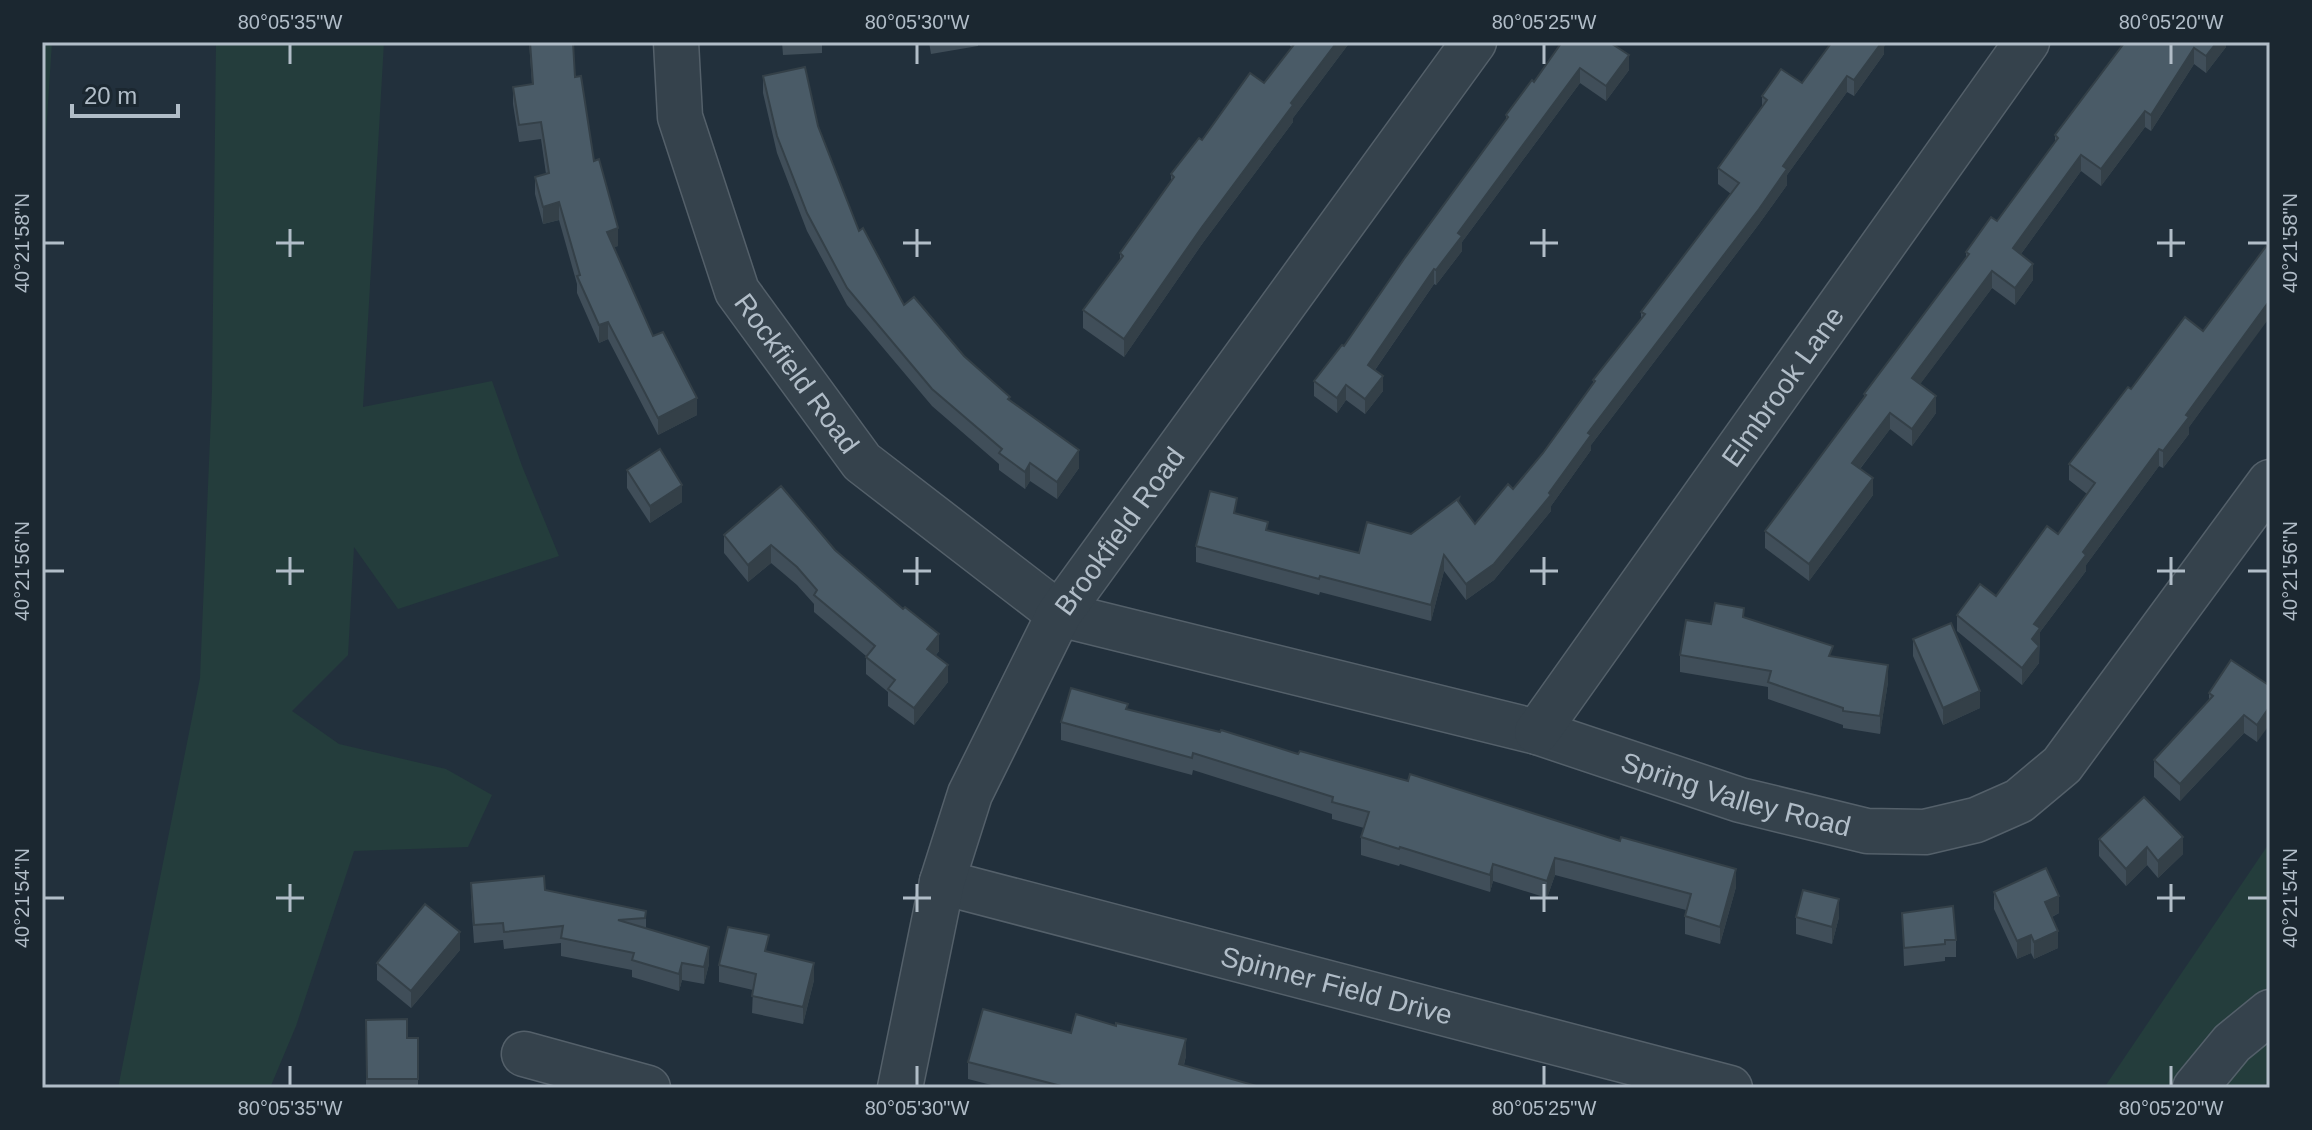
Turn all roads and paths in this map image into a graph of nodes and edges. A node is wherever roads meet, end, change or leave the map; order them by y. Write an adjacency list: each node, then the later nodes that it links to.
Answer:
1 (676, 42): 5 (street, Rockfield Road)
2 (1474, 42): 5 (street, Brookfield Road)
3 (2027, 42): 6 (street, Elmbrook Lane)
4 (2270, 482): 6 (street, Spring Valley Road)
5 (1059, 614): 6 (street, Spring Valley Road); 7 (street, Brookfield Road)
6 (1537, 732)
7 (942, 882): 11 (street, Brookfield Road); 12 (street, Spinner Field Drive)
8 (2270, 1012): 13 (street)
9 (524, 1054): 10 (street)
10 (648, 1088)
11 (900, 1088)
12 (1730, 1088)
13 (2195, 1088)

